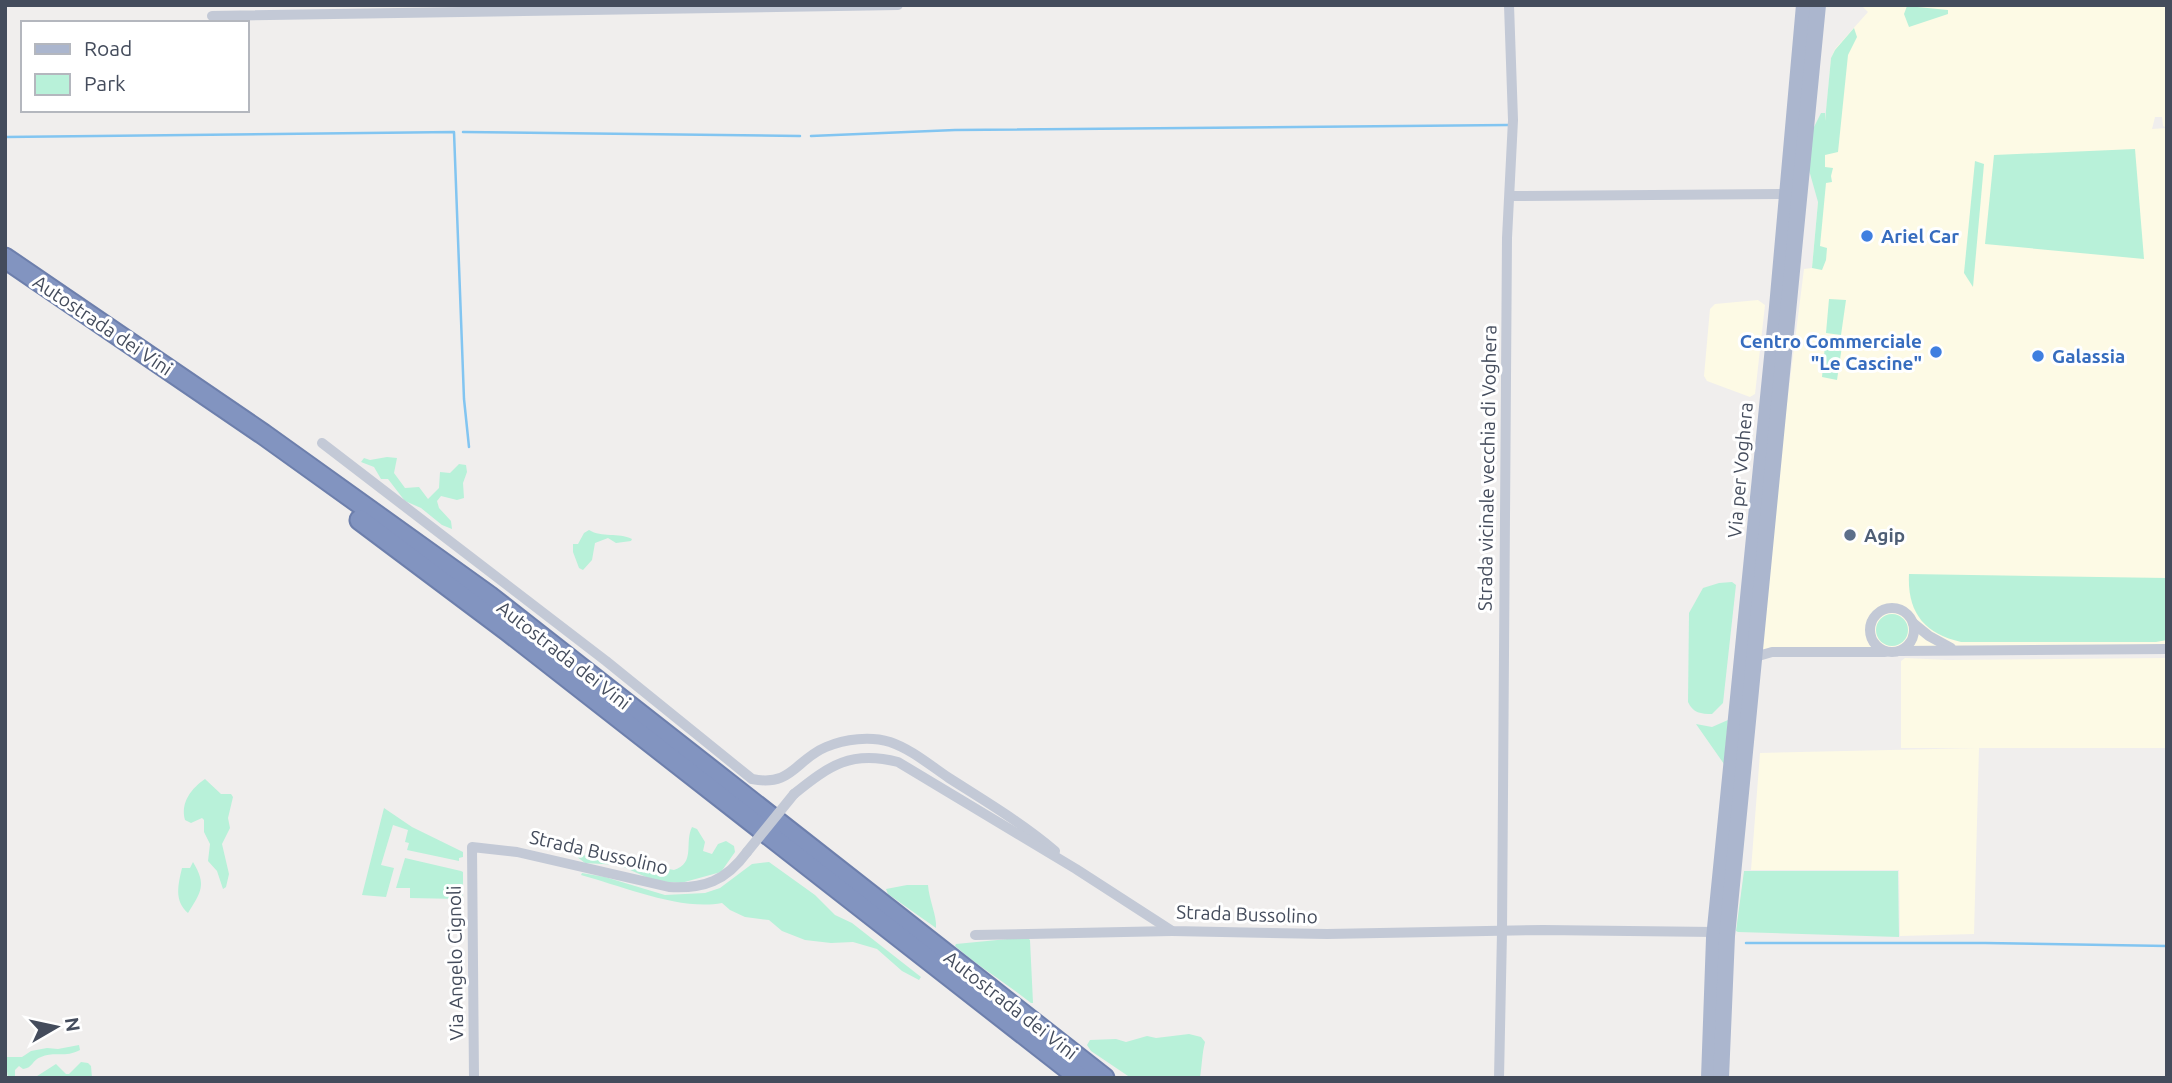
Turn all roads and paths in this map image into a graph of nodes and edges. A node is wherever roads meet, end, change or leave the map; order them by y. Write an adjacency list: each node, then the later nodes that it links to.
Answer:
1 (898, 5): 5 (street)
2 (1509, 5): 7 (street, Strada vicinale vecchia di Voghera)
3 (1804, 5): 6 (main road, Via per Voghera)
4 (1818, 5): 16 (main road, Via per Voghera)
5 (212, 16)
6 (1787, 194): 7 (street); 22 (main road, Via per Voghera)
7 (1510, 196): 20 (street, Strada vicinale vecchia di Voghera)
8 (5, 258): 25 (highway, Autostrada dei Vini)
9 (5, 274): 24 (highway, Autostrada dei Vini)
10 (322, 443): 18 (street)
11 (1913, 623): 13 (street); 14 (street); 15 (street)
12 (2167, 649): 13 (street)
13 (1957, 650): 14 (street)
14 (1900, 651): 15 (street)
15 (1885, 652): 16 (street)
16 (1755, 657): 22 (main road, Via per Voghera)
17 (472, 847): 18 (street, Strada Bussolino, bridge); 23 (street, Via Angelo Cignoli)
18 (1076, 869): 19 (street, Strada Bussolino)
19 (1172, 931): 20 (street, Strada Bussolino); 21 (street)
20 (1502, 932): 22 (street, Strada Bussolino); 26 (street, Strada vicinale vecchia di Voghera)
21 (975, 934)
22 (1719, 935): 27 (main road); 28 (main road)
23 (474, 1078)
24 (1080, 1078)
25 (1104, 1078)
26 (1499, 1078)
27 (1709, 1078)
28 (1721, 1078)

